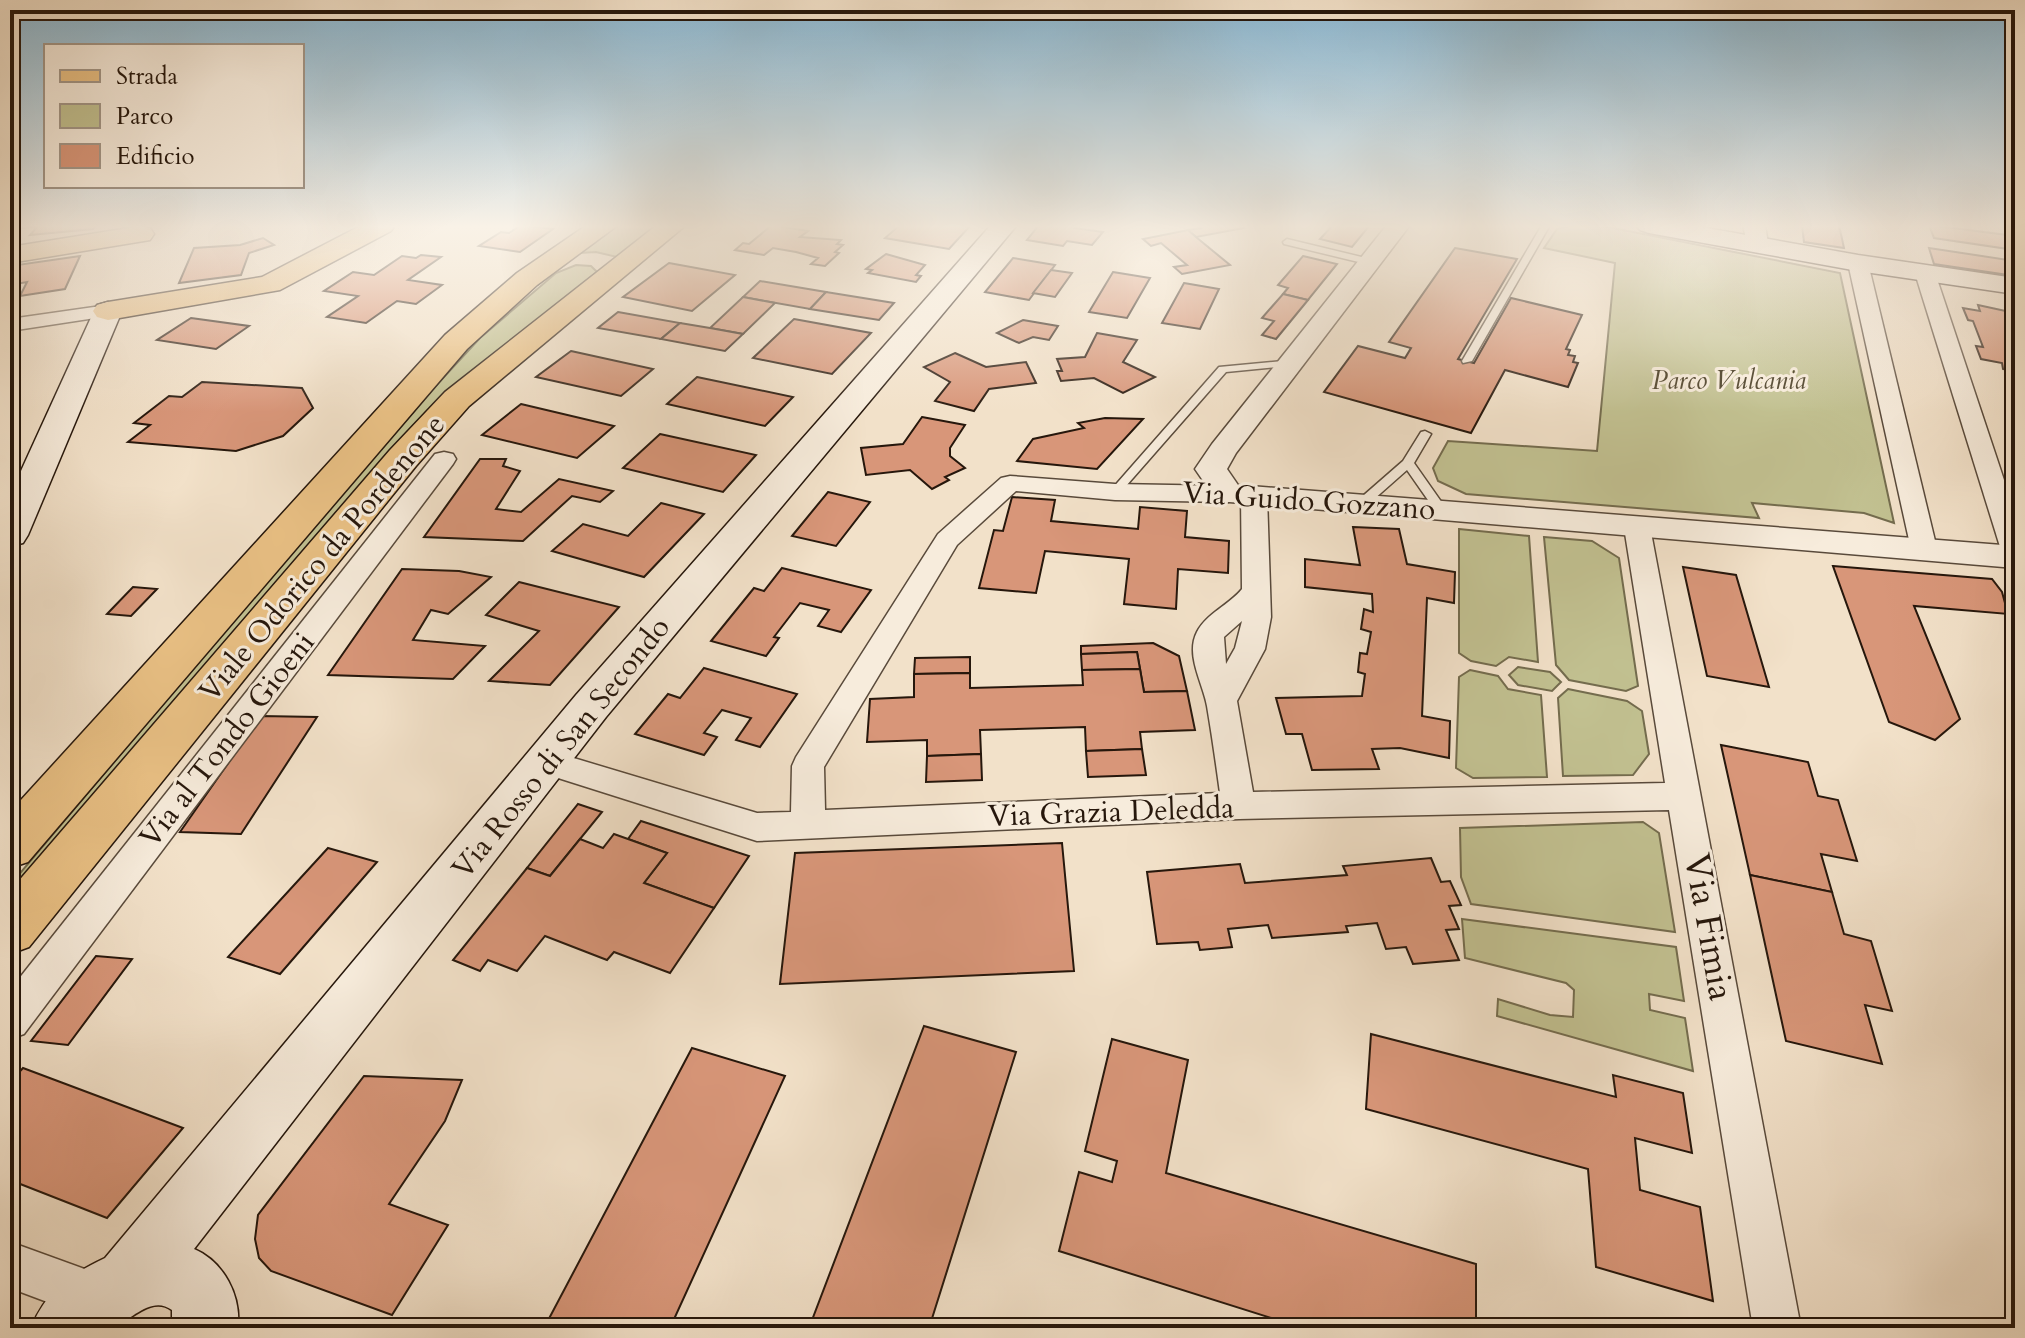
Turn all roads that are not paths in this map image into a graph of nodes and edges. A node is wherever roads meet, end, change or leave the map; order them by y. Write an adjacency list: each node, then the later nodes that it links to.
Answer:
1 (118, 287): 11 (main road)
2 (249, 287): 11 (main road)
3 (513, 287): 13 (main road, Viale Odorico da Pordenone)
4 (529, 287): 13 (main road)
5 (594, 287): 34 (main road, Viale Odorico da Pordenone)
6 (950, 287): 29 (main road, Via Rosso di San Secondo)
7 (1351, 287): 15 (street)
8 (1510, 287): 14 (lane)
9 (1864, 287): 25 (street)
10 (1930, 287): 26 (street)
11 (108, 311): 12 (street); 24 (main road)
12 (10, 325)
13 (456, 342): 33 (main road, Viale Odorico da Pordenone)
14 (1467, 361)
15 (1293, 363): 19 (lane); 20 (street)
16 (1425, 434): 18 (lane)
17 (444, 459): 35 (street, Via al Tondo Gioeni)
18 (1408, 463): 21 (lane); 22 (lane)
19 (1115, 492): 20 (street, Via Guido Gozzano); 32 (street, Via Guido Gozzano)
20 (1241, 495): 21 (street, Via Guido Gozzano); 27 (street)
21 (1360, 505): 22 (street, Via Guido Gozzano)
22 (1441, 510): 23 (street, Via Guido Gozzano)
23 (1637, 527): 25 (street, Via Guido Gozzano); 30 (street, Via Fimia)
24 (10, 535)
25 (1924, 549): 26 (street, Via Guido Gozzano)
26 (2015, 555)
27 (1256, 591): 28 (street); 28 (street)
28 (1222, 701): 31 (street)
29 (547, 762): 32 (street, Via Grazia Deledda); 37 (main road, Via Rosso di San Secondo)
30 (1686, 796): 31 (street, Via Grazia Deledda); 39 (street, Via Fimia)
31 (1239, 806): 32 (street, Via Grazia Deledda)
32 (808, 825)
33 (10, 847)
34 (10, 930)
35 (10, 1021)
36 (10, 1265): 37 (street)
37 (83, 1310): 38 (main road)
38 (205, 1328)
39 (1777, 1328)

